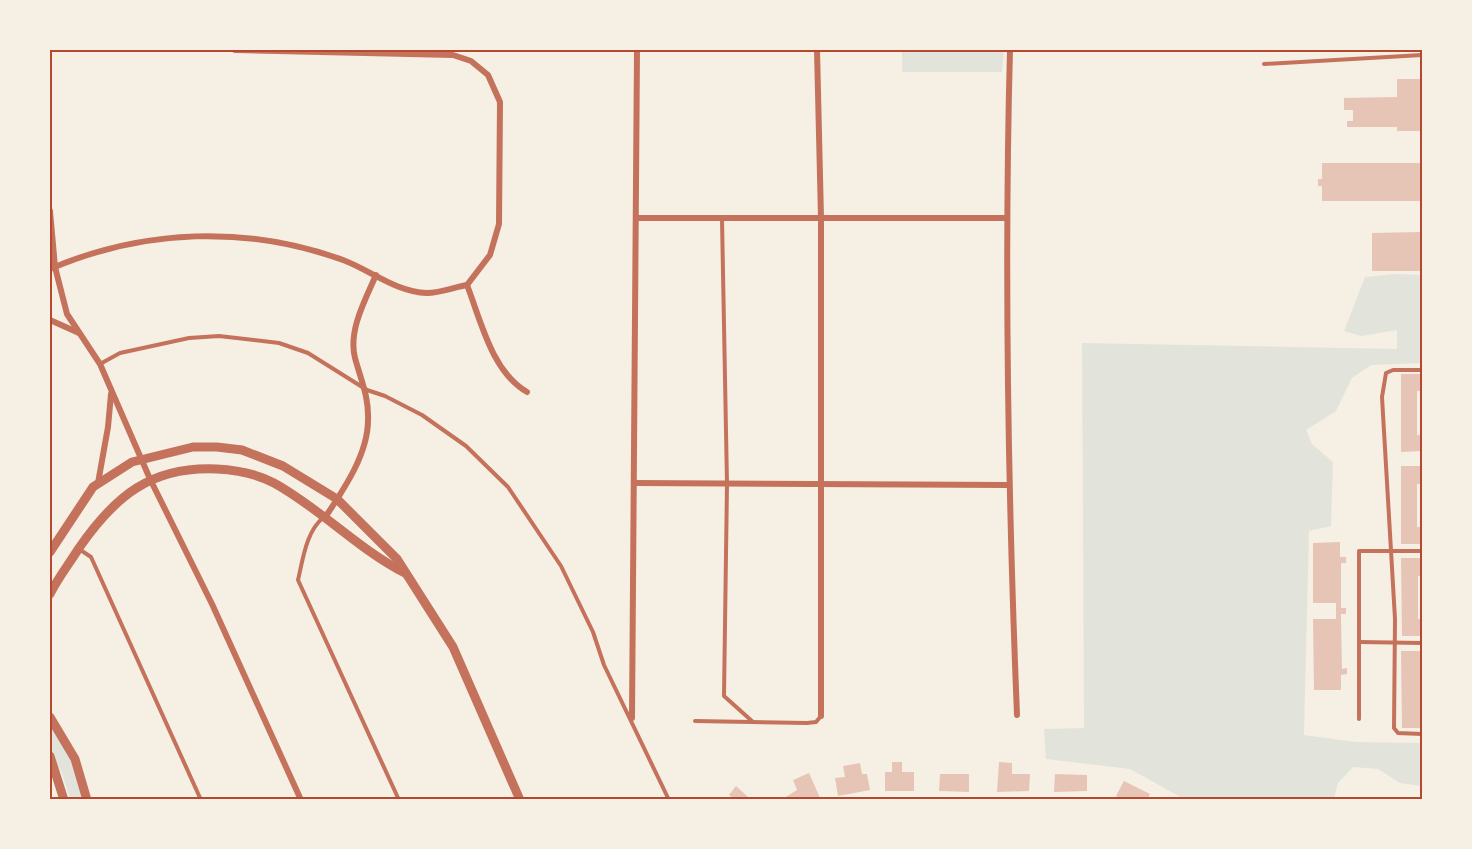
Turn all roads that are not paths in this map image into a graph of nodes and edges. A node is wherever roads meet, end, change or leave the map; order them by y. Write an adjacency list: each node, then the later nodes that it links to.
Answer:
1 (235, 50): 5 (street)
2 (637, 50): 9 (street)
3 (817, 50): 11 (street)
4 (1010, 50): 12 (street)
5 (361, 51): 15 (street)
6 (1422, 55): 7 (lane)
7 (1264, 64)
8 (50, 212): 13 (street)
9 (636, 218): 10 (street); 26 (street)
10 (722, 218): 11 (street); 27 (lane)
11 (820, 218): 12 (street); 28 (street)
12 (1005, 219): 29 (street)
13 (52, 268): 14 (street); 17 (street)
14 (376, 275): 15 (street); 20 (street)
15 (467, 285): 22 (street)
16 (50, 320): 17 (street)
17 (80, 334): 18 (street)
18 (100, 364): 20 (lane); 21 (street)
19 (1422, 370): 33 (lane)
20 (367, 390): 30 (street); 44 (lane)
21 (111, 391): 23 (street); 25 (street)
22 (527, 392)
23 (141, 460): 24 (street); 25 (street); 30 (street)
24 (150, 479): 31 (street); 32 (street); 53 (street)
25 (98, 483): 35 (street)
26 (635, 483): 27 (street); 44 (street)
27 (727, 483): 28 (street); 47 (lane)
28 (821, 484): 29 (street); 42 (street)
29 (1008, 485): 41 (street)
30 (337, 499): 31 (street); 36 (street)
31 (326, 516): 36 (street); 54 (lane)
32 (79, 549): 37 (street); 52 (lane)
33 (1390, 551): 34 (lane); 38 (lane); 39 (lane)
34 (1422, 551)
35 (50, 552)
36 (407, 575): 55 (street)
37 (50, 594)
38 (1359, 642): 39 (lane); 45 (lane)
39 (1395, 643): 40 (lane); 48 (lane)
40 (1422, 643)
41 (1017, 715)
42 (821, 716): 47 (lane)
43 (50, 717): 51 (street)
44 (632, 718): 56 (lane)
45 (1359, 719)
46 (695, 721): 47 (lane)
47 (753, 722)
48 (1422, 734)
49 (50, 756): 50 (street)
50 (64, 800)
51 (87, 800)
52 (201, 800)
53 (301, 800)
54 (399, 800)
55 (520, 800)
56 (669, 800)

